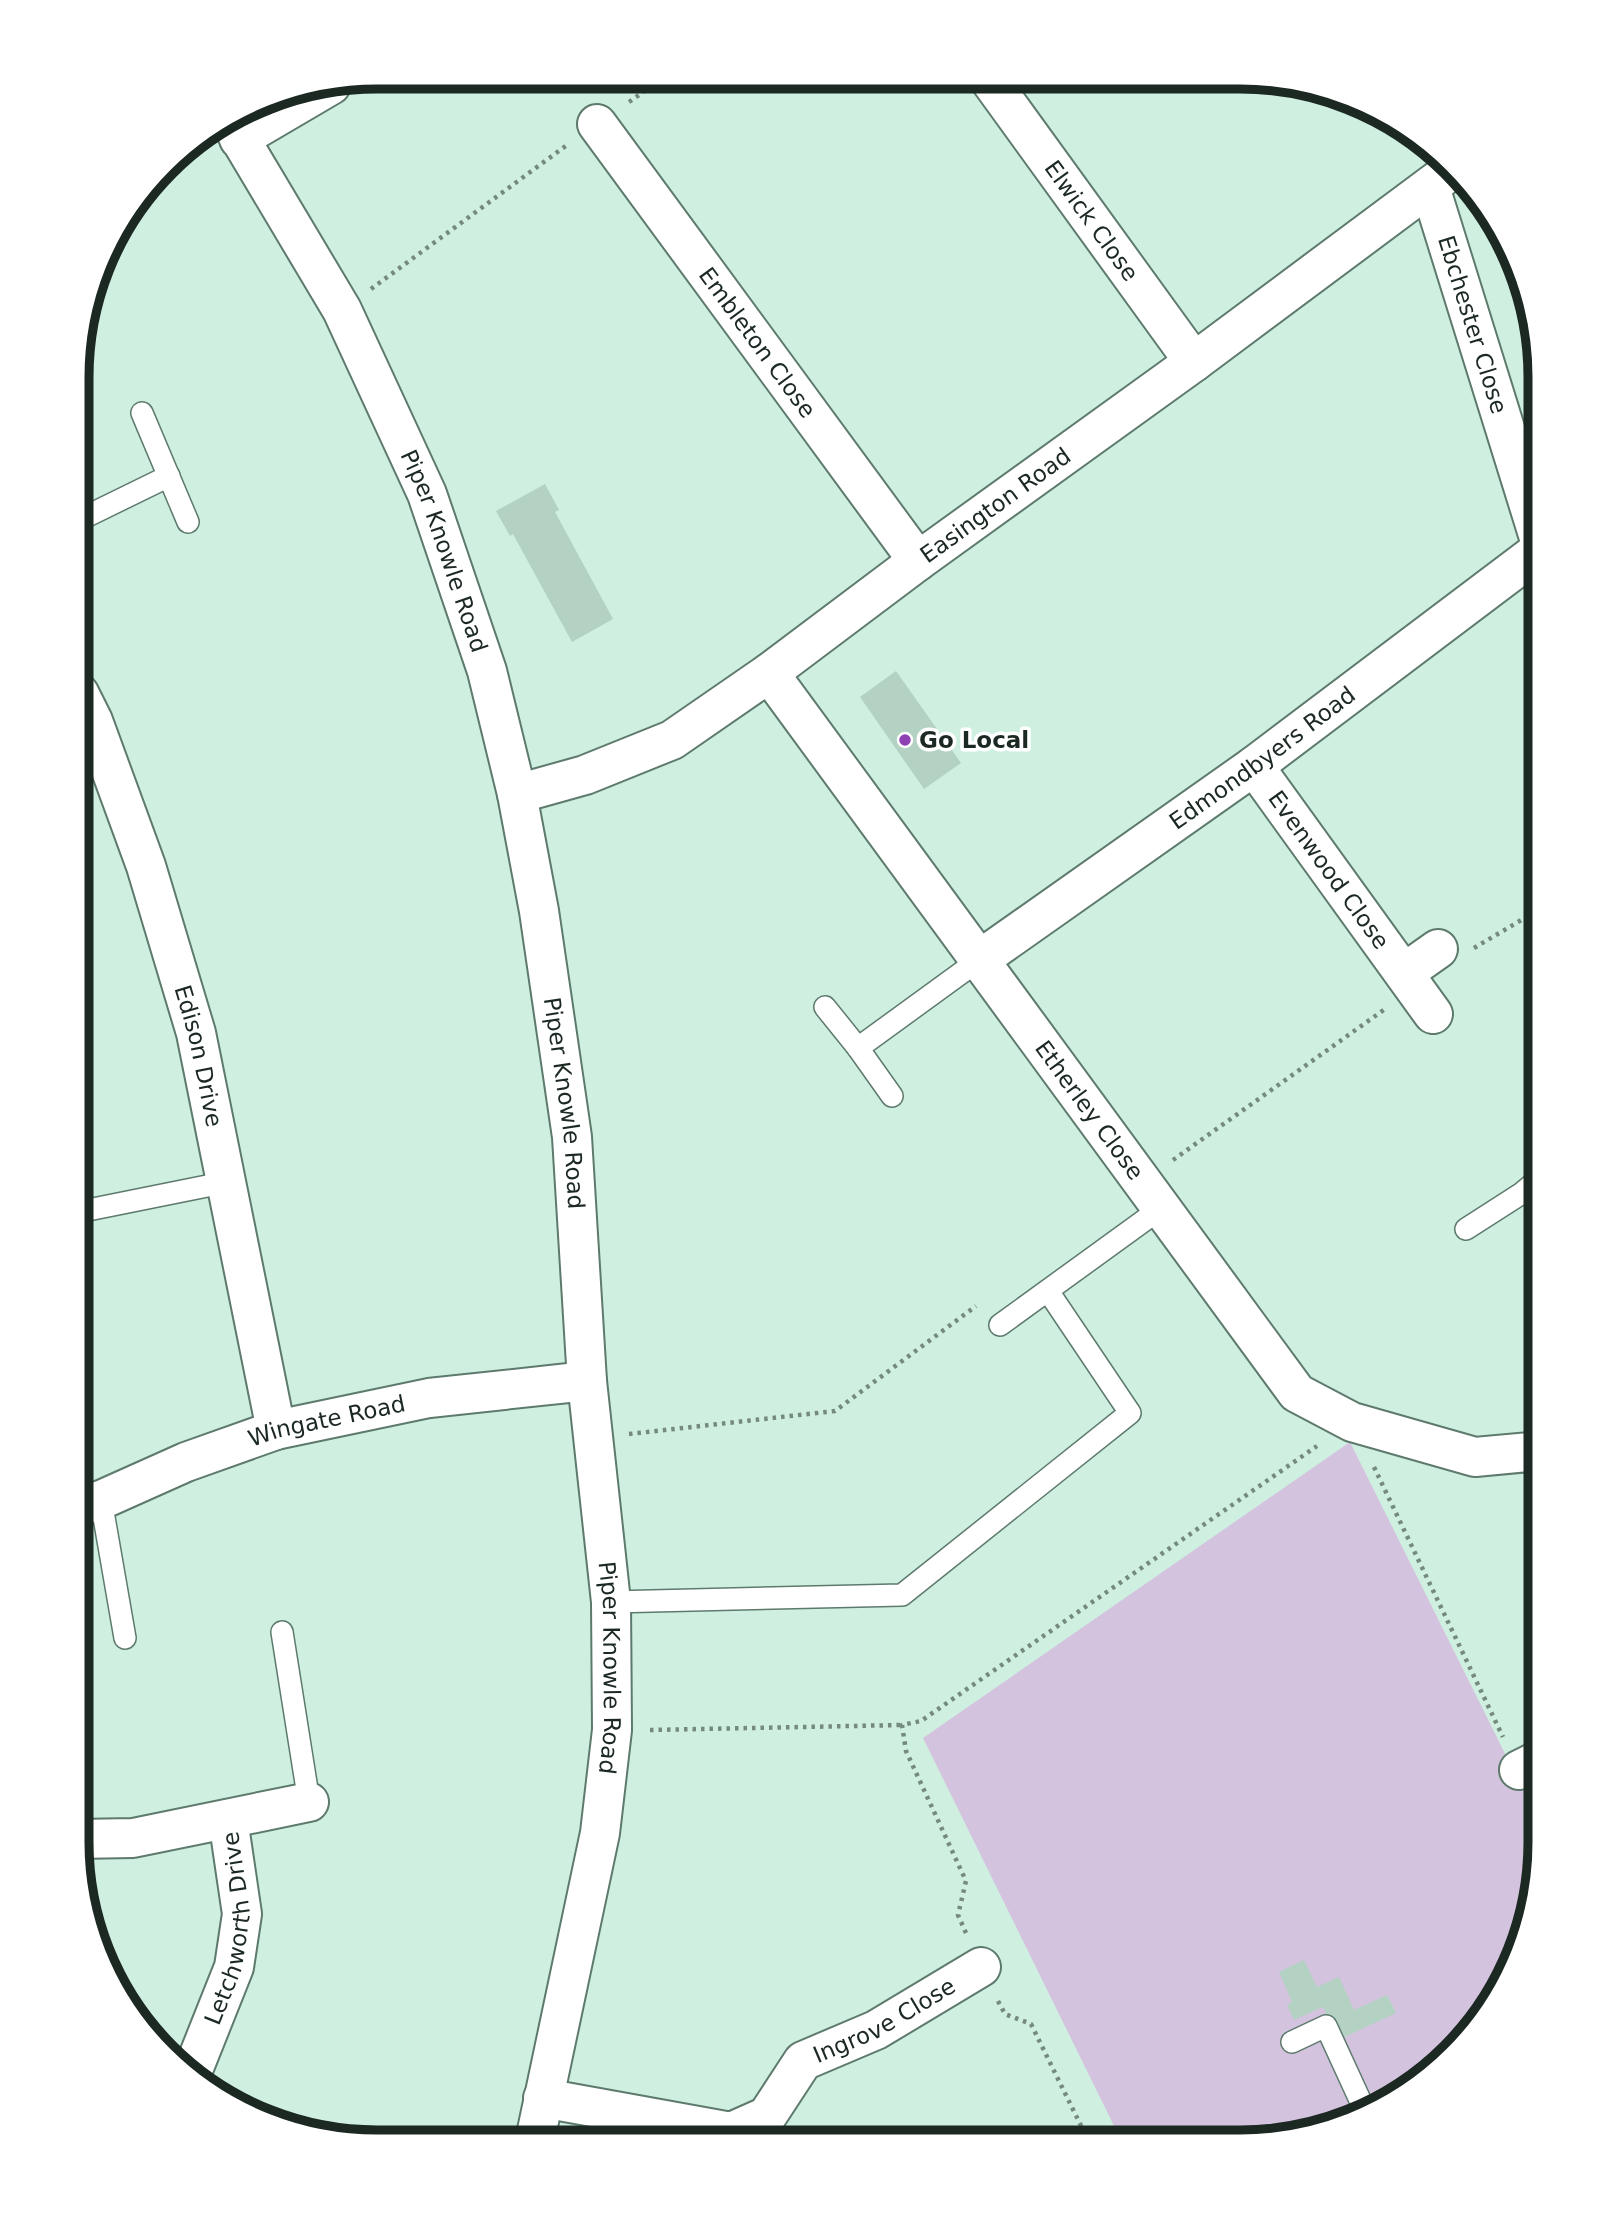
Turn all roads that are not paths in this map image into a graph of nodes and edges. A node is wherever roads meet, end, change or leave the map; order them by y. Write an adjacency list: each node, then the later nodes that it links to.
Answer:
1 (996, 89): 6 (street, Elwick Close)
2 (300, 100): 4 (street)
3 (597, 124): 13 (street, Embleton Close)
4 (234, 131): 17 (street, Piper Knowle Road)
5 (1440, 179): 6 (street, Easington Road); 9 (street, Ebchester Close)
6 (1194, 362): 13 (street, Easington Road)
7 (142, 413): 8 (lane)
8 (169, 476): 10 (lane); 11 (lane)
9 (1528, 498)
10 (89, 515)
11 (188, 522)
12 (1528, 559): 16 (street, Edmondbyers Road)
13 (918, 561): 14 (street, Easington Road)
14 (769, 673): 17 (street, Easington Road); 19 (street, Etherley Close)
15 (89, 713): 23 (street, Edison Drive)
16 (1254, 766): 18 (street, Evenwood Close); 19 (street, Edmondbyers Road)
17 (517, 794): 30 (street, Piper Knowle Road)
18 (1438, 948)
19 (979, 960): 21 (lane); 24 (street, Etherley Close)
20 (825, 1007): 21 (lane)
21 (858, 1048): 22 (lane)
22 (892, 1096)
23 (228, 1182): 26 (lane); 31 (street, Edison Drive)
24 (1151, 1196): 28 (lane); 32 (street, Etherley Close)
25 (1528, 1197): 27 (lane)
26 (89, 1210)
27 (1466, 1229)
28 (1048, 1291): 29 (lane); 34 (lane)
29 (1000, 1325)
30 (587, 1381): 31 (street, Wingate Road); 34 (street, Piper Knowle Road)
31 (276, 1430): 33 (street, Wingate Road)
32 (1528, 1452)
33 (89, 1503): 36 (lane)
34 (611, 1602): 43 (street, Piper Knowle Road)
35 (282, 1632): 37 (lane)
36 (125, 1638)
37 (309, 1802): 38 (street)
38 (228, 1819): 39 (street); 42 (street, Letchworth Drive)
39 (89, 1839)
40 (981, 1967): 47 (street, Ingrove Close)
41 (1292, 2042): 44 (lane)
42 (195, 2065)
43 (543, 2098): 45 (street, Piper Knowle Road); 46 (street)
44 (1361, 2103)
45 (536, 2130)
46 (704, 2130)
47 (744, 2130)

